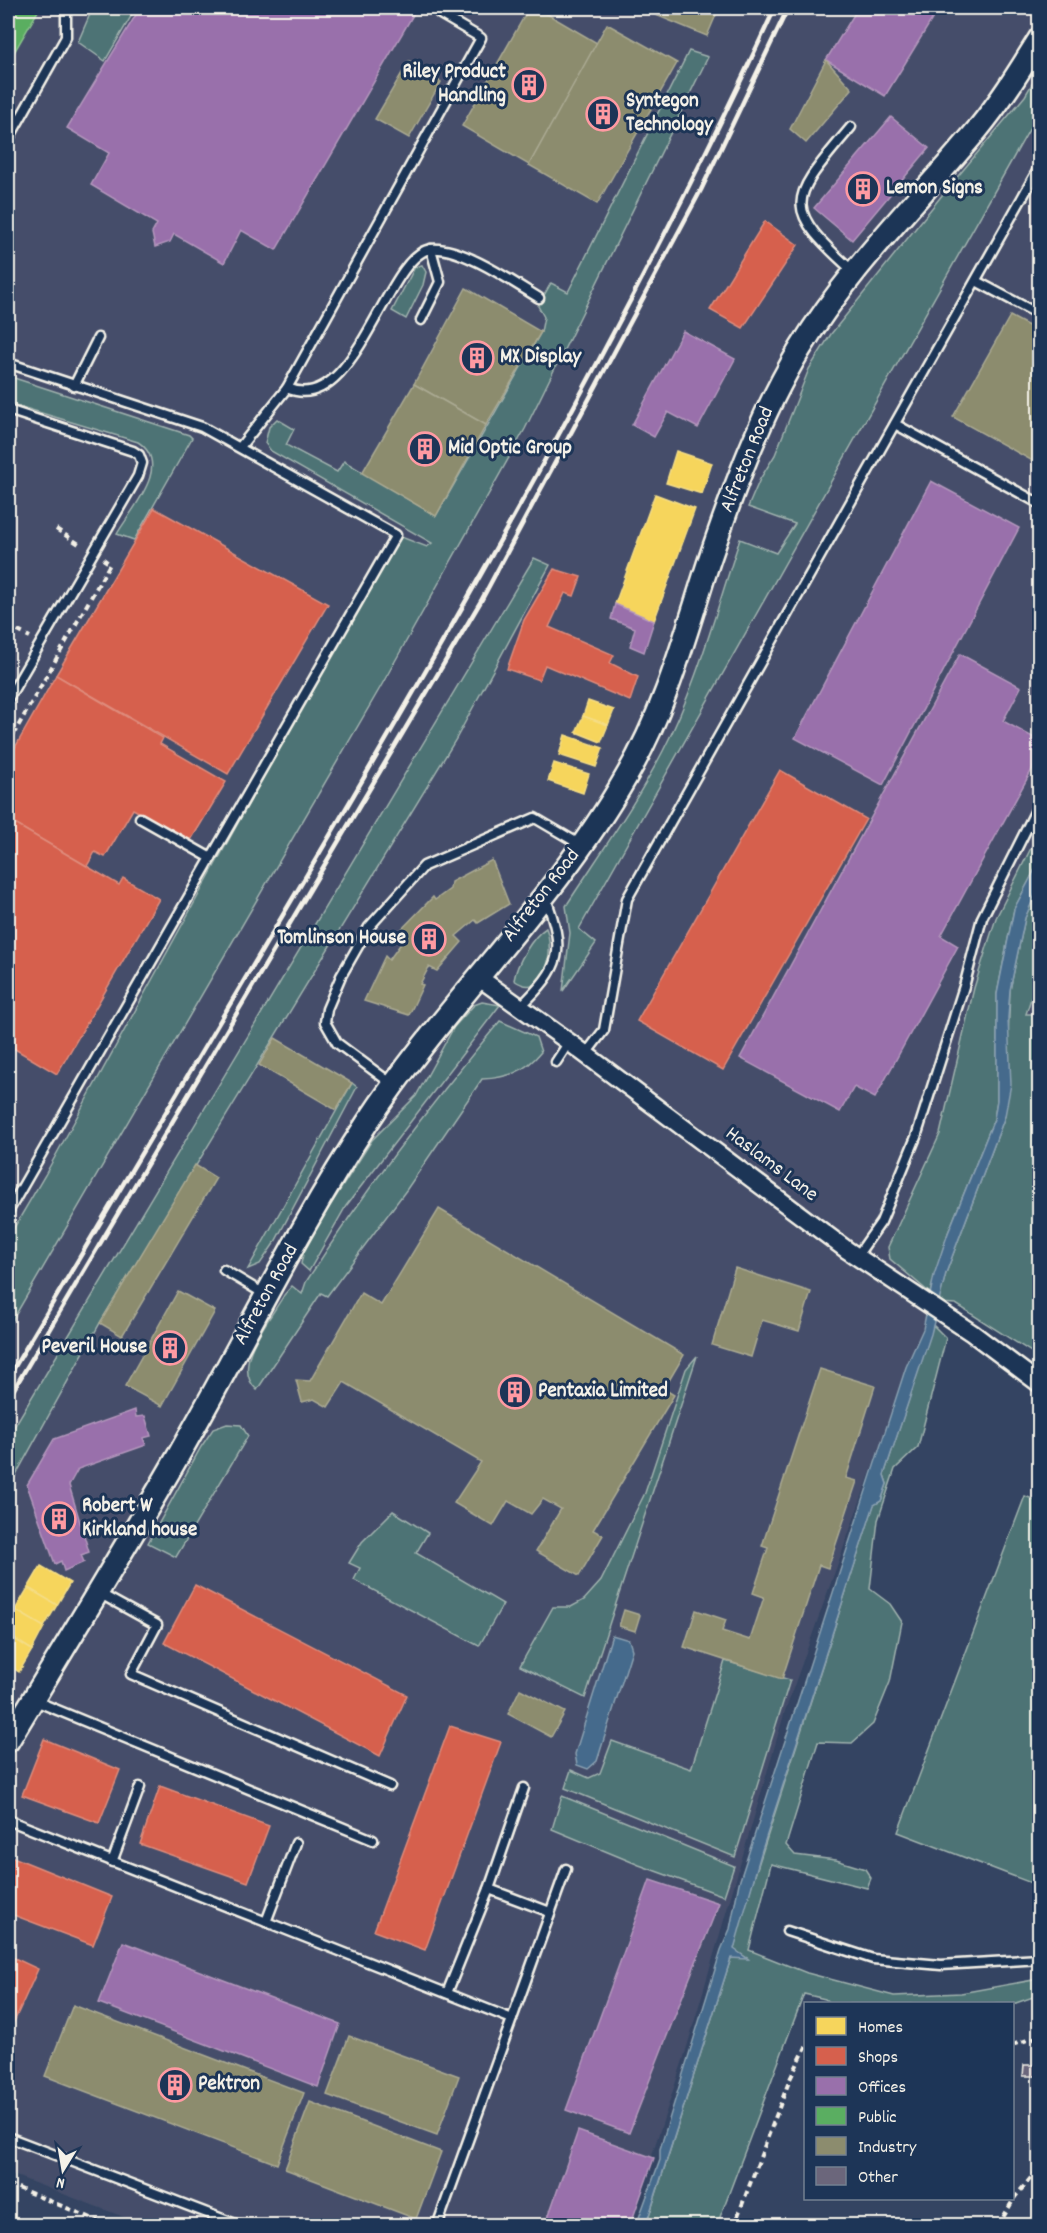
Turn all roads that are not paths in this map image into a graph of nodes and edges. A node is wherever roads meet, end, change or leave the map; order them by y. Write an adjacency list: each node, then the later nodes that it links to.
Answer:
1 (66, 8): 5 (lane)
2 (440, 14): 16 (lane)
3 (1040, 38): 8 (street, Alfreton Road)
4 (851, 127): 8 (lane)
5 (8, 140)
6 (1040, 166): 9 (lane)
7 (430, 249): 10 (lane); 12 (lane); 16 (lane)
8 (855, 273): 24 (street, Alfreton Road)
9 (976, 281): 11 (lane); 18 (lane)
10 (539, 298)
11 (1040, 315)
12 (421, 320)
13 (98, 338): 15 (lane)
14 (8, 363): 15 (lane)
15 (74, 386): 19 (lane)
16 (287, 388): 19 (lane)
17 (10, 411): 21 (lane)
18 (895, 424): 20 (lane); 30 (lane)
19 (240, 447): 25 (lane)
20 (1040, 504)
21 (8, 699)
22 (1040, 802): 34 (lane)
23 (140, 818): 25 (lane)
24 (581, 845): 26 (street, Alfreton Road); 32 (lane)
25 (211, 858): 33 (lane)
26 (544, 893): 27 (street, Alfreton Road); 28 (lane)
27 (478, 977): 28 (street, Haslams Lane); 32 (street, Alfreton Road)
28 (520, 1007): 29 (street, Haslams Lane)
29 (569, 1042): 30 (street, Haslams Lane); 31 (lane)
30 (585, 1055): 34 (street, Haslams Lane)
31 (556, 1062)
32 (393, 1084): 36 (street, Alfreton Road)
33 (8, 1208)
34 (857, 1256): 37 (street, Haslams Lane)
35 (224, 1270): 36 (lane)
36 (267, 1296): 38 (street, Alfreton Road)
37 (1040, 1384)
38 (97, 1592): 39 (street, Alfreton Road); 41 (lane)
39 (33, 1700): 40 (street, Alfreton Road); 45 (lane)
40 (8, 1741)
41 (390, 1786)
42 (140, 1787): 47 (lane)
43 (524, 1788): 49 (lane)
44 (8, 1820): 47 (lane)
45 (373, 1840)
46 (296, 1843): 51 (lane)
47 (112, 1862): 51 (lane)
48 (566, 1869): 50 (lane)
49 (489, 1889): 50 (lane); 54 (lane)
50 (550, 1912): 55 (lane)
51 (266, 1922): 54 (lane)
52 (787, 1931): 53 (lane)
53 (1040, 1959)
54 (447, 1993): 55 (lane)
55 (512, 2019): 58 (lane)
56 (8, 2138): 57 (lane)
57 (241, 2226)
58 (437, 2226)

